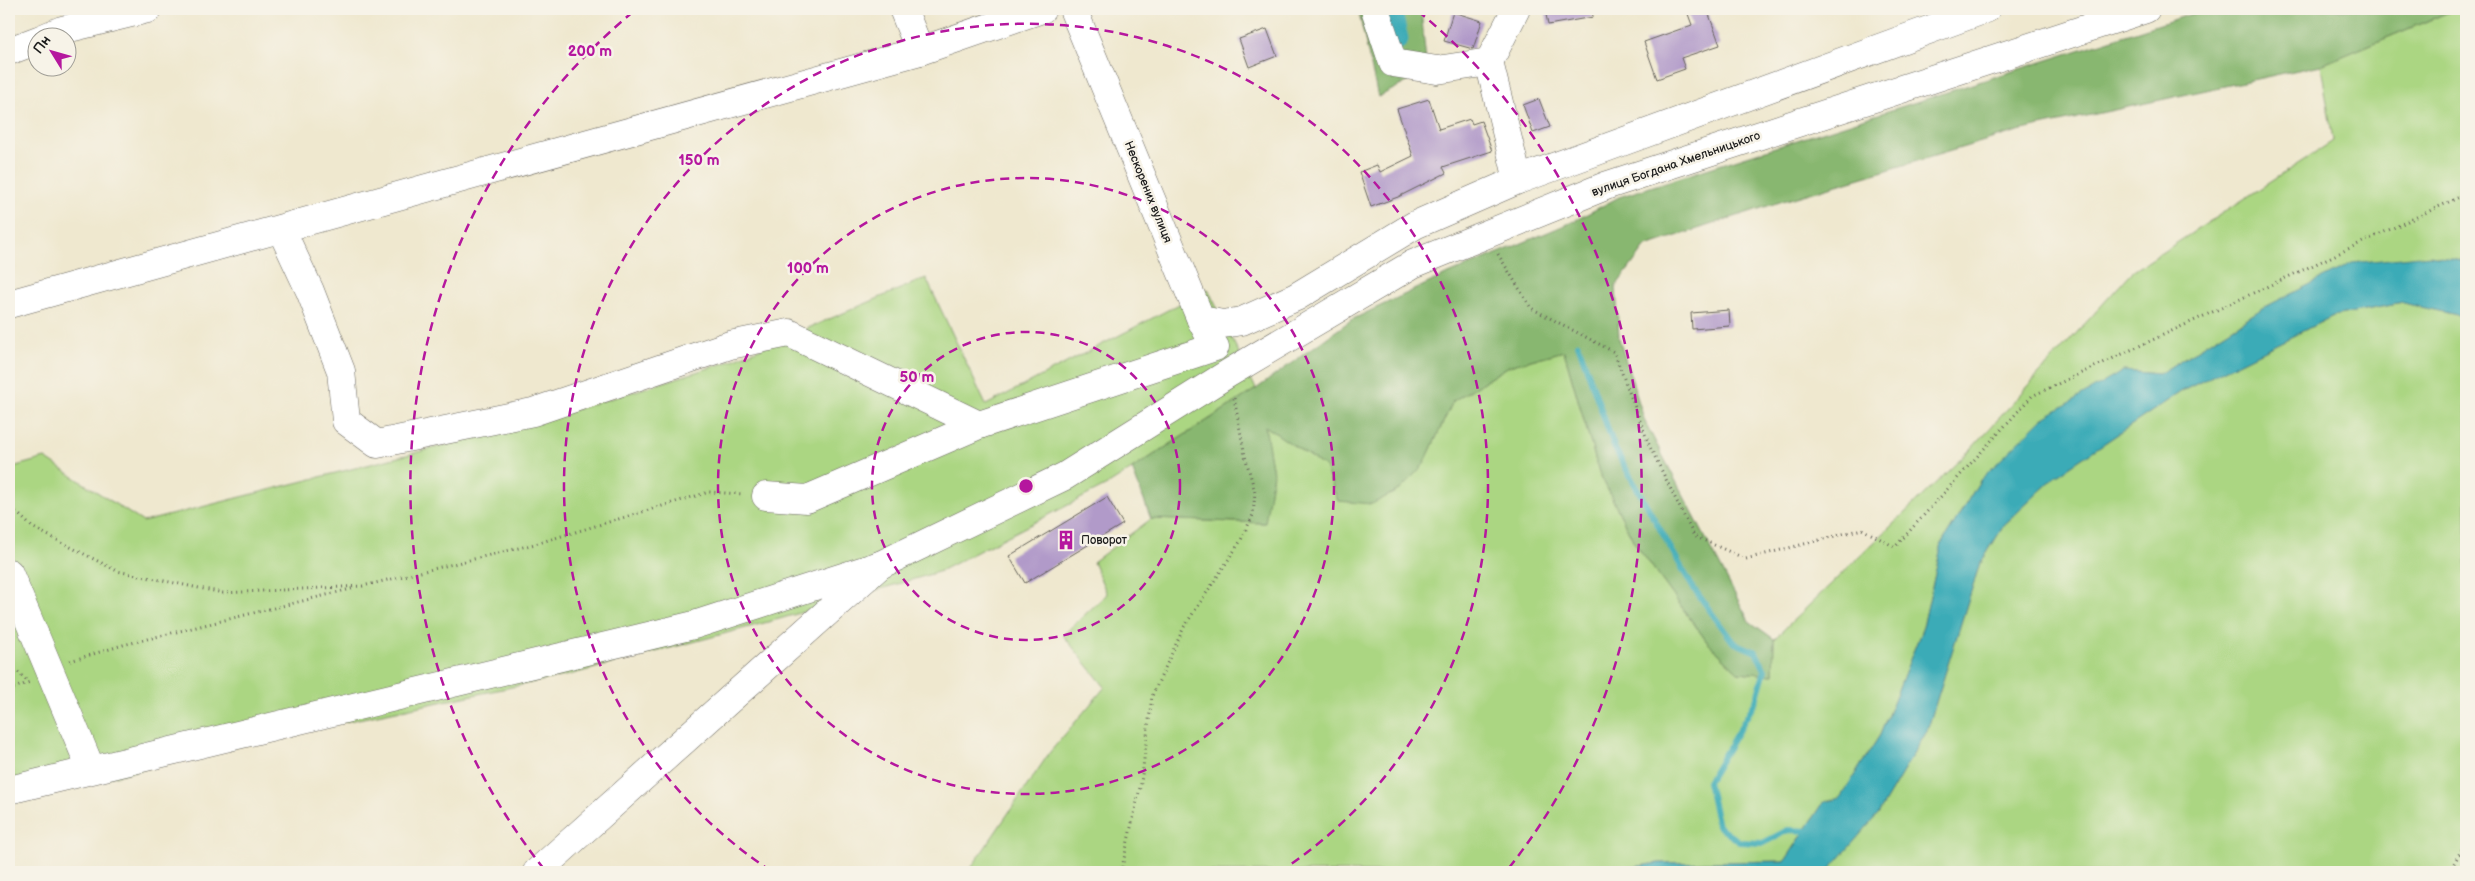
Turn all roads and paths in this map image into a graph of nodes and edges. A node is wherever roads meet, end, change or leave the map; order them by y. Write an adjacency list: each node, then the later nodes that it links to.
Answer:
1 (148, 9): 9 (street)
2 (903, 9): 12 (street)
3 (1042, 9): 12 (street)
4 (1072, 9): 19 (street, Нескорених вулиця)
5 (1375, 9): 13 (street)
6 (1516, 9): 13 (street)
7 (2146, 9): 17 (street, вулиця Богдана Хмельницького)
8 (1977, 10): 14 (street)
9 (70, 28)
10 (28, 44): 11 (street)
11 (9, 51)
12 (920, 51): 16 (street)
13 (1489, 62): 14 (street)
14 (1518, 180): 19 (street)
15 (2466, 194): 17 (path)
16 (281, 229): 18 (street); 22 (street)
17 (1486, 235): 21 (street, вулиця Богдана Хмельницького)
18 (9, 304)
19 (1201, 320): 20 (street, Нескорених вулиця)
20 (1215, 347): 21 (street, Нескорених вулиця); 22 (street)
21 (1229, 373): 25 (street, вулиця Богдана Хмельницького); 35 (path)
22 (979, 425): 23 (street)
23 (766, 496): 27 (path)
24 (9, 505): 27 (path)
25 (880, 565): 31 (street); 34 (street)
26 (9, 573): 29 (street)
27 (363, 586): 29 (path)
28 (9, 668): 29 (path)
29 (39, 675): 30 (path); 31 (street)
30 (9, 690)
31 (91, 769): 32 (street)
32 (9, 790)
33 (2466, 842): 36 (path)
34 (537, 872)
35 (1121, 872)
36 (2449, 872)

